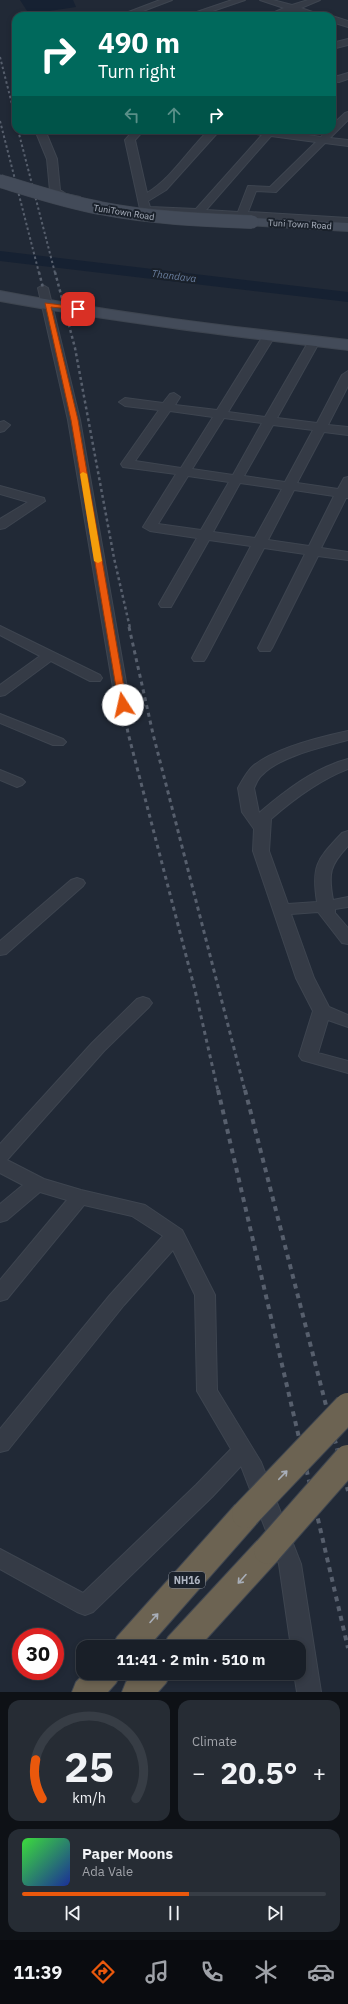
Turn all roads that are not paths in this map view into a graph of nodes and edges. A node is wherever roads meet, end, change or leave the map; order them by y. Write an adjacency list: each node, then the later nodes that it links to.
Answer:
1 (168, 0): 6 (street)
2 (241, 0): 7 (street)
3 (264, 0): 5 (street)
4 (316, 0): 5 (street)
5 (293, 8): 8 (street); 9 (street)
6 (134, 12)
7 (202, 12)
8 (282, 12)
9 (306, 12)
10 (336, 20): 11 (street)
11 (348, 24)
12 (348, 42): 13 (street)
13 (336, 45)
14 (348, 76): 15 (street)
15 (337, 79)
16 (348, 115): 17 (street)
17 (336, 127)
18 (40, 134): 27 (street)
19 (135, 134): 27 (street)
20 (211, 134): 27 (street)
21 (267, 134): 28 (street)
22 (288, 134): 24 (street)
23 (329, 134): 24 (street)
24 (323, 140): 25 (street); 29 (street)
25 (348, 143)
26 (0, 181): 29 (street, TuniTown Road, bridge)
27 (144, 205): 28 (street)
28 (198, 213): 29 (street)
29 (246, 219): 30 (street); 31 (street, Tuni Town Road)
30 (348, 221)
31 (348, 227)
32 (43, 288): 34 (street)
33 (0, 296): 34 (street)
34 (48, 305): 35 (street); 65 (street)
35 (269, 336): 36 (street); 41 (street)
36 (314, 341): 37 (street); 42 (street)
37 (348, 345)
38 (348, 375): 44 (street)
39 (125, 402): 40 (street)
40 (171, 402): 41 (street); 47 (street)
41 (220, 414): 42 (street); 47 (street)
42 (270, 420): 44 (street); 48 (street)
43 (0, 425): 45 (street)
44 (321, 427): 46 (street); 50 (street)
45 (0, 428)
46 (348, 431)
47 (184, 472): 48 (street); 54 (street)
48 (236, 479): 50 (street); 54 (street)
49 (348, 481): 52 (street)
50 (290, 486): 52 (street); 55 (street)
51 (0, 490): 53 (street)
52 (345, 494): 56 (street)
53 (0, 525)
54 (205, 535): 55 (street); 58 (street)
55 (260, 543): 56 (street); 62 (street)
56 (313, 550): 57 (street); 60 (street)
57 (348, 556)
58 (166, 604)
59 (0, 630): 61 (street)
60 (265, 648)
61 (49, 656): 63 (street); 64 (street)
62 (199, 658)
63 (95, 678)
64 (0, 692)
65 (123, 705)
66 (0, 718): 68 (street)
67 (348, 735): 72 (street)
68 (58, 742)
69 (348, 764): 72 (street)
70 (0, 775): 71 (street)
71 (17, 782)
72 (262, 829): 77 (street)
73 (348, 836): 76 (street)
74 (77, 883): 79 (street)
75 (348, 902): 76 (street)
76 (326, 906): 77 (street); 78 (street)
77 (281, 910): 81 (street)
78 (348, 939)
79 (0, 950)
80 (143, 1002): 84 (street)
81 (322, 1011): 82 (street); 83 (street)
82 (348, 1021)
83 (348, 1067)
84 (0, 1156)
85 (0, 1165): 86 (street)
86 (37, 1184): 87 (street); 88 (street)
87 (80, 1197): 89 (street); 90 (street)
88 (0, 1215)
89 (175, 1234): 92 (street); 93 (street)
90 (0, 1294)
91 (348, 1407): 96 (highway, NH16, one-way to 91, bridge)
92 (0, 1444)
93 (243, 1450): 95 (street); 102 (street)
94 (348, 1459): 97 (highway, one-way to 97, bridge)
95 (0, 1558)
96 (134, 1640)
97 (185, 1640)
98 (99, 1680): 100 (highway)
99 (149, 1680): 101 (highway)
100 (88, 1692)
101 (138, 1692)
102 (309, 1692)

